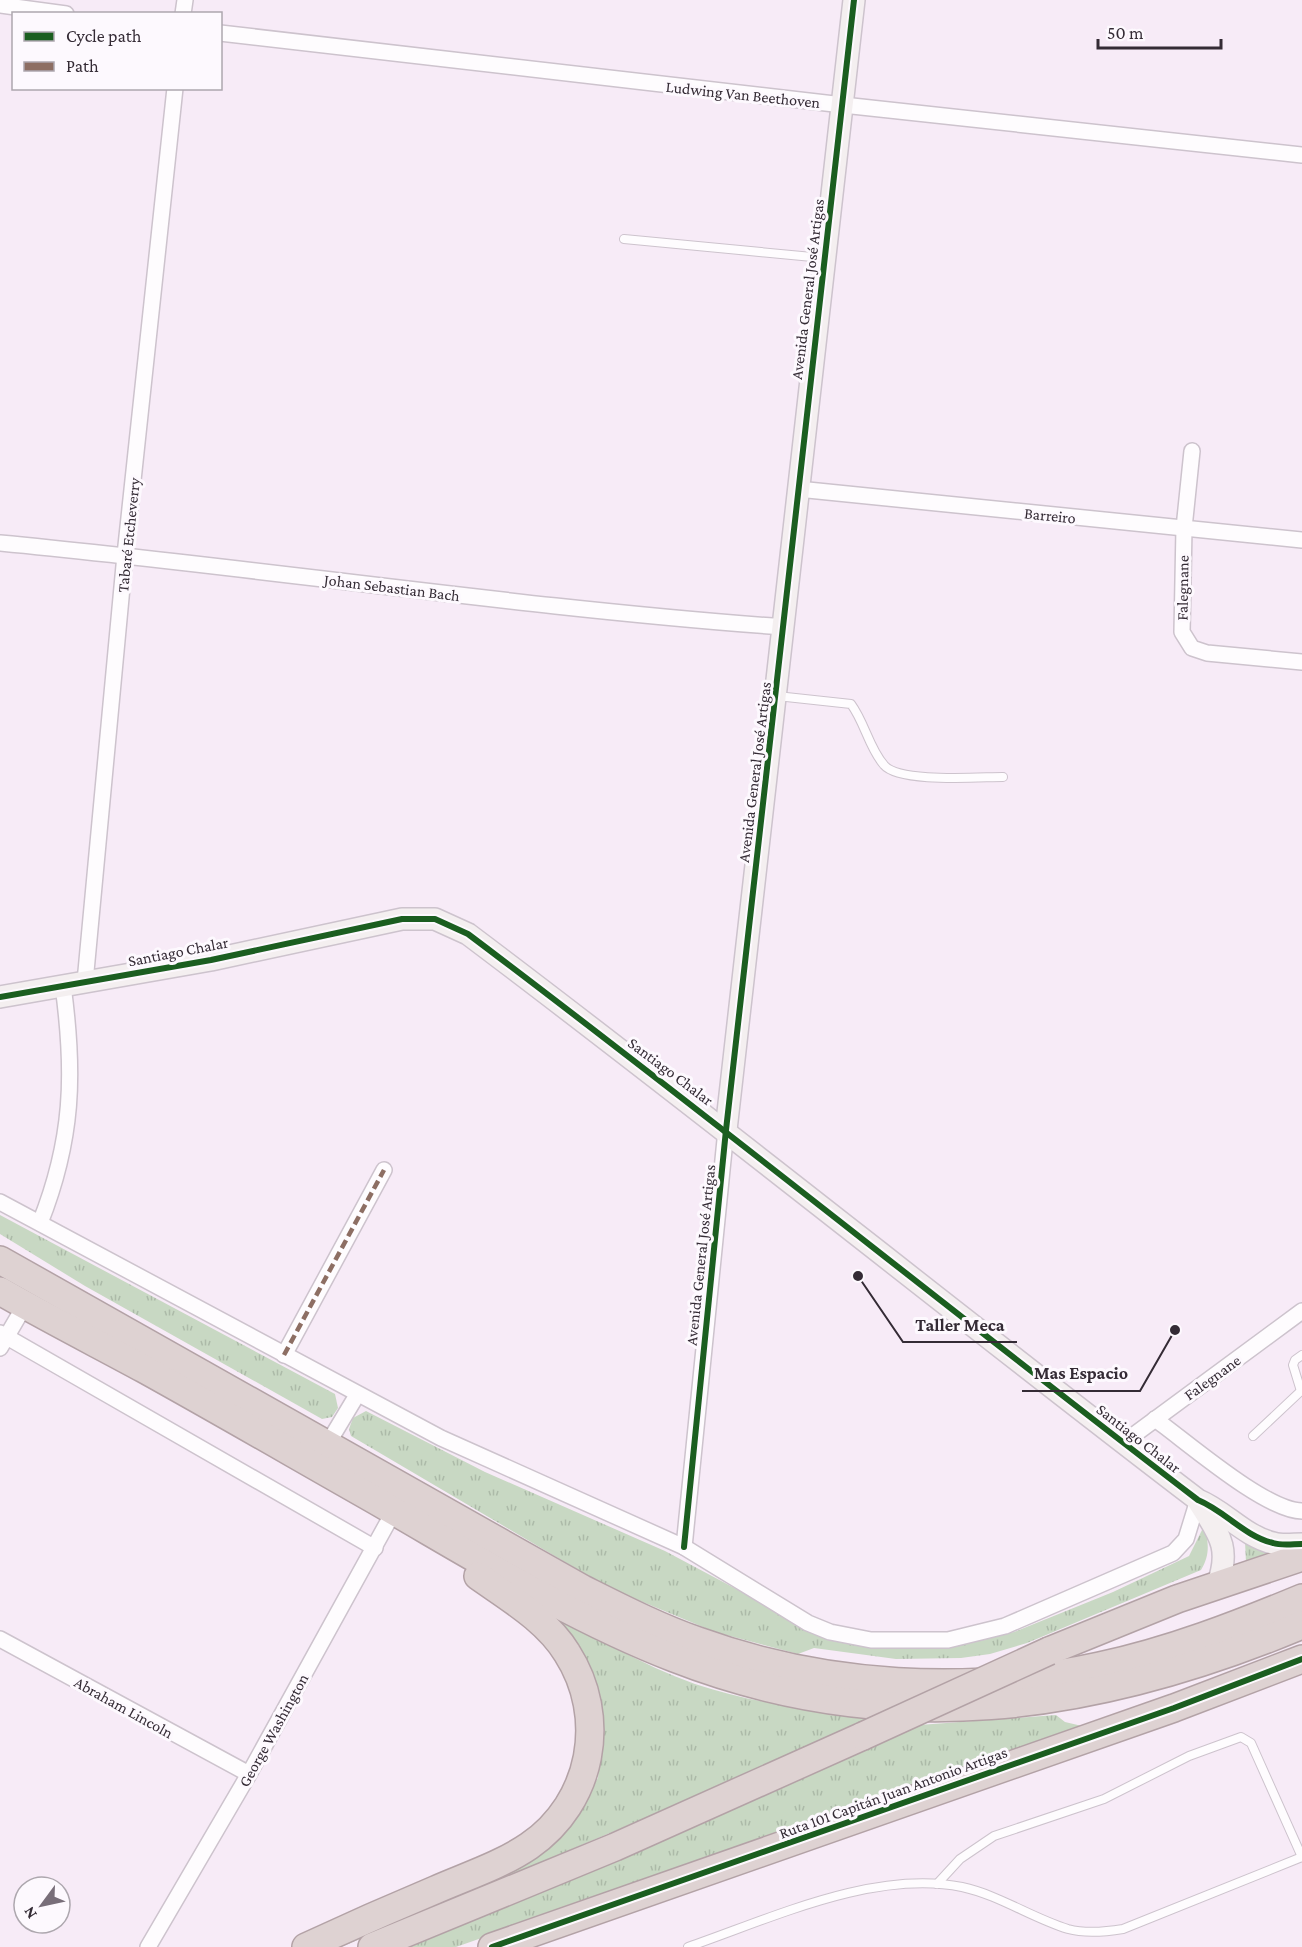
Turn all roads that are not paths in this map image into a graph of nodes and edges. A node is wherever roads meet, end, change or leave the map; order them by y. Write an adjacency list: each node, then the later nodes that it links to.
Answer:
1 (854, 0): 6 (street, Avenida General José Artigas)
2 (0, 5): 3 (street)
3 (51, 12)
4 (222, 33): 6 (street, Ludwing Van Beethoven)
5 (175, 90): 15 (street, Tabaré Etcheverry)
6 (843, 105): 7 (street, Ludwing Van Beethoven); 9 (street, Avenida General José Artigas)
7 (1302, 154)
8 (624, 239): 9 (lane)
9 (823, 258): 11 (street, Avenida General José Artigas)
10 (1192, 451): 12 (street, Falegnane)
11 (798, 489): 12 (street, Barreiro); 16 (street, Avenida General José Artigas)
12 (1184, 528): 13 (street, Barreiro); 17 (street, Falegnane)
13 (1302, 540)
14 (0, 543): 15 (street, Johan Sebastian Bach)
15 (125, 555): 16 (street, Johan Sebastian Bach); 20 (street, Tabaré Etcheverry)
16 (784, 627): 18 (street, Avenida General José Artigas)
17 (1302, 662)
18 (776, 696): 19 (lane); 23 (street, Avenida General José Artigas)
19 (1003, 777)
20 (85, 982): 21 (street, Santiago Chalar); 23 (street, Santiago Chalar)
21 (63, 986): 22 (street, Santiago Chalar); 26 (street)
22 (0, 997)
23 (726, 1130): 38 (street, Santiago Chalar); 44 (street, Avenida General José Artigas)
24 (384, 1170): 32 (street)
25 (0, 1202): 26 (street)
26 (40, 1223): 32 (street)
27 (0, 1260): 39 (highway)
28 (0, 1291): 29 (highway)
29 (25, 1305): 31 (street); 42 (highway)
30 (1302, 1311): 36 (street, Falegnane)
31 (2, 1339): 45 (street)
32 (284, 1355): 35 (street)
33 (1302, 1355): 34 (lane)
34 (1301, 1391): 37 (lane)
35 (357, 1395): 39 (street); 44 (street)
36 (1155, 1419): 38 (street, Falegnane); 41 (street)
37 (1253, 1436)
38 (1123, 1443): 40 (street, Santiago Chalar)
39 (327, 1445): 48 (highway)
40 (1198, 1500): 43 (street, Santiago Chalar); 44 (street); 47 (street, Santiago Chalar)
41 (1302, 1511)
42 (399, 1514): 45 (street, George Washington); 49 (highway); 56 (highway)
43 (1302, 1544)
44 (684, 1547)
45 (375, 1548): 52 (street, George Washington)
46 (1302, 1557): 47 (highway)
47 (1217, 1586): 57 (highway, bridge)
48 (1302, 1598)
49 (1302, 1625)
50 (0, 1639): 52 (street, Abraham Lincoln)
51 (1302, 1659): 58 (highway, Ruta 101 Capitán Juan Antonio Artigas)
52 (249, 1774): 55 (street, George Washington)
53 (1302, 1857): 54 (lane); 54 (lane)
54 (937, 1884): 59 (lane)
55 (148, 1947)
56 (306, 1947)
57 (372, 1947)
58 (492, 1947)
59 (688, 1947)

